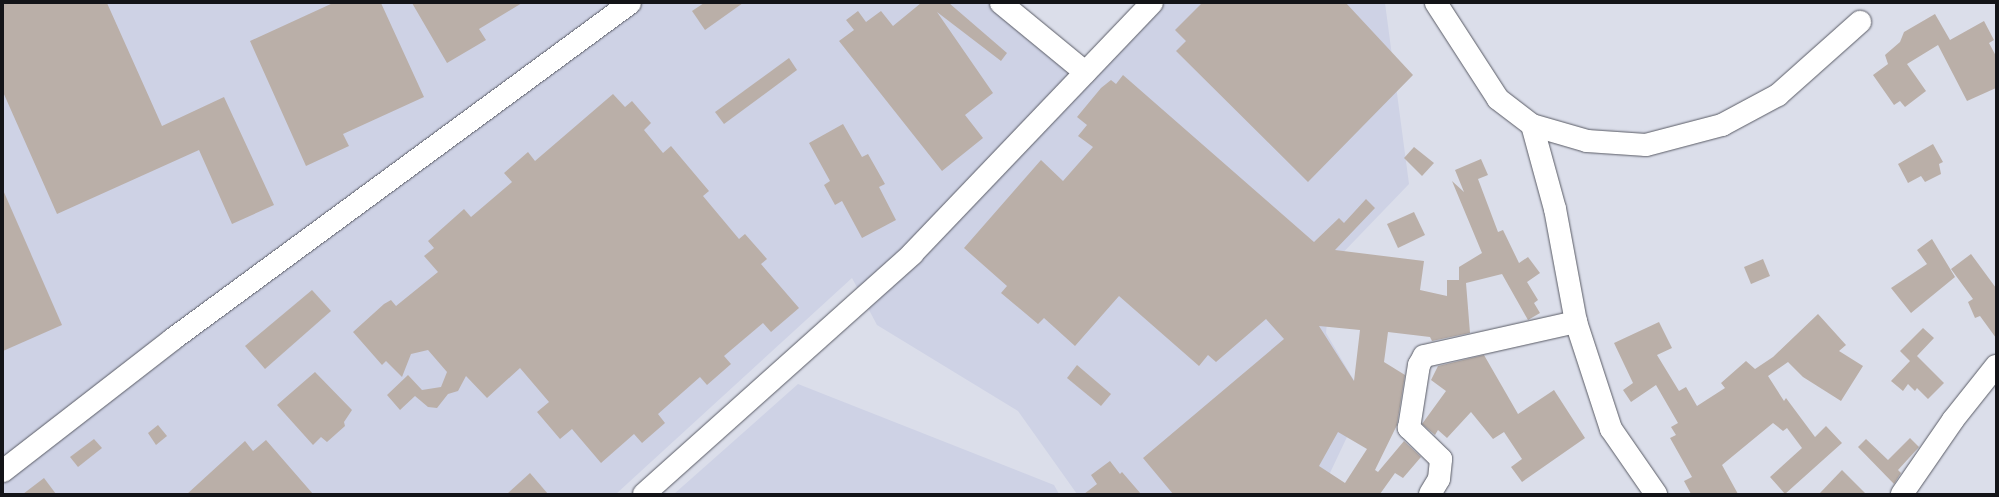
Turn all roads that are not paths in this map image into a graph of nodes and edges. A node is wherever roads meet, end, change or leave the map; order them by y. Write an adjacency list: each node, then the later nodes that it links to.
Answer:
1 (630, 3): 10 (street)
2 (1001, 3): 6 (street)
3 (1152, 3): 6 (street)
4 (1436, 3): 7 (street)
5 (1860, 22): 7 (street)
6 (1085, 72): 11 (street)
7 (1532, 125): 8 (street)
8 (1576, 322): 12 (street); 13 (street)
9 (1996, 366): 14 (street)
10 (3, 471)
11 (644, 494)
12 (1430, 494)
13 (1656, 494)
14 (1902, 494)

